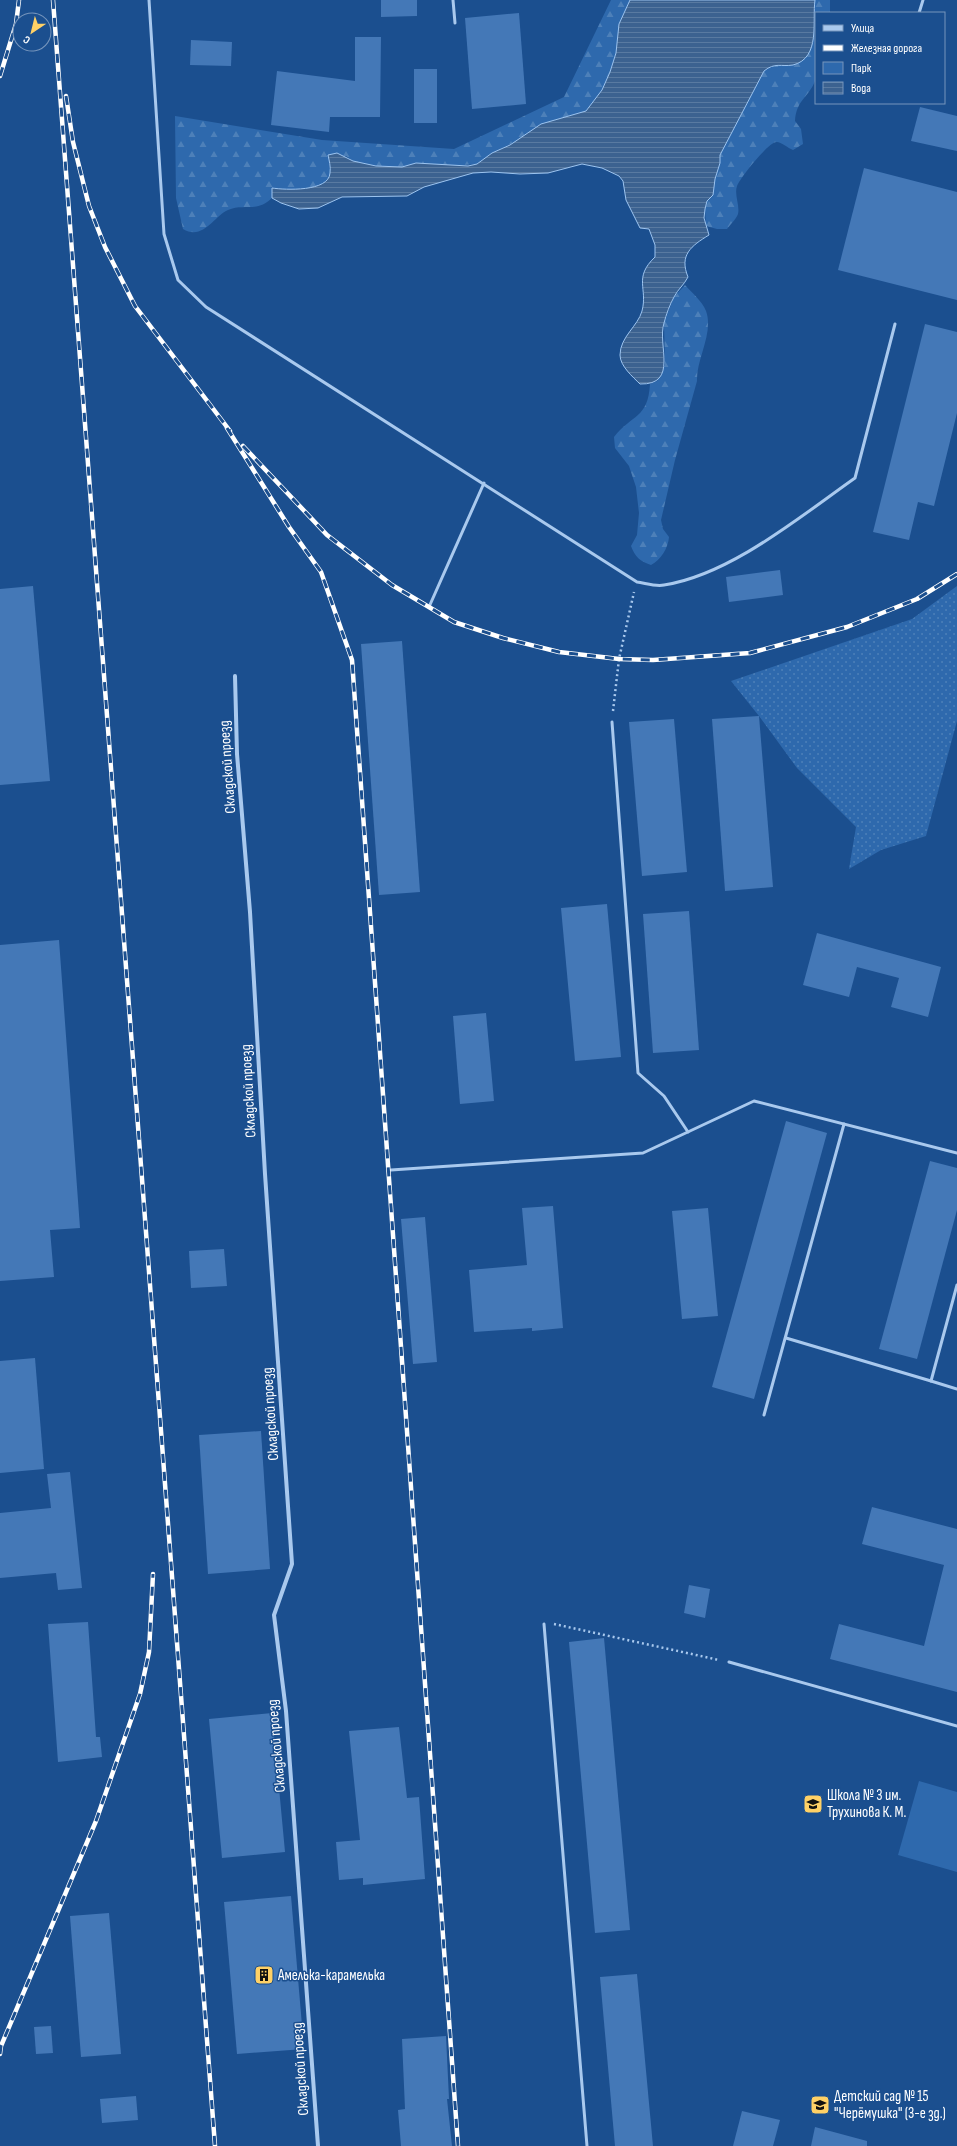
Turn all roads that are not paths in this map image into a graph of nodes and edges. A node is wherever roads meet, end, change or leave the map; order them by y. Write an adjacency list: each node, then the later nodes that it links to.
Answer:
1 (149, 0): 7 (lane)
2 (453, 0): 5 (lane)
3 (922, 0): 4 (lane)
4 (919, 12)
5 (455, 23)
6 (895, 324): 7 (lane)
7 (484, 483): 8 (lane)
8 (429, 607)
9 (235, 676): 23 (street, Складской проезд)
10 (612, 722): 12 (lane)
11 (844, 1124): 12 (lane); 13 (lane); 16 (lane)
12 (688, 1132): 14 (lane)
13 (957, 1153)
14 (391, 1170)
15 (957, 1285): 17 (lane)
16 (786, 1338): 17 (lane); 19 (lane)
17 (932, 1382): 18 (lane)
18 (957, 1389)
19 (764, 1415)
20 (544, 1624): 24 (lane)
21 (729, 1662): 22 (lane)
22 (957, 1726)
23 (318, 2146)
24 (587, 2146)

